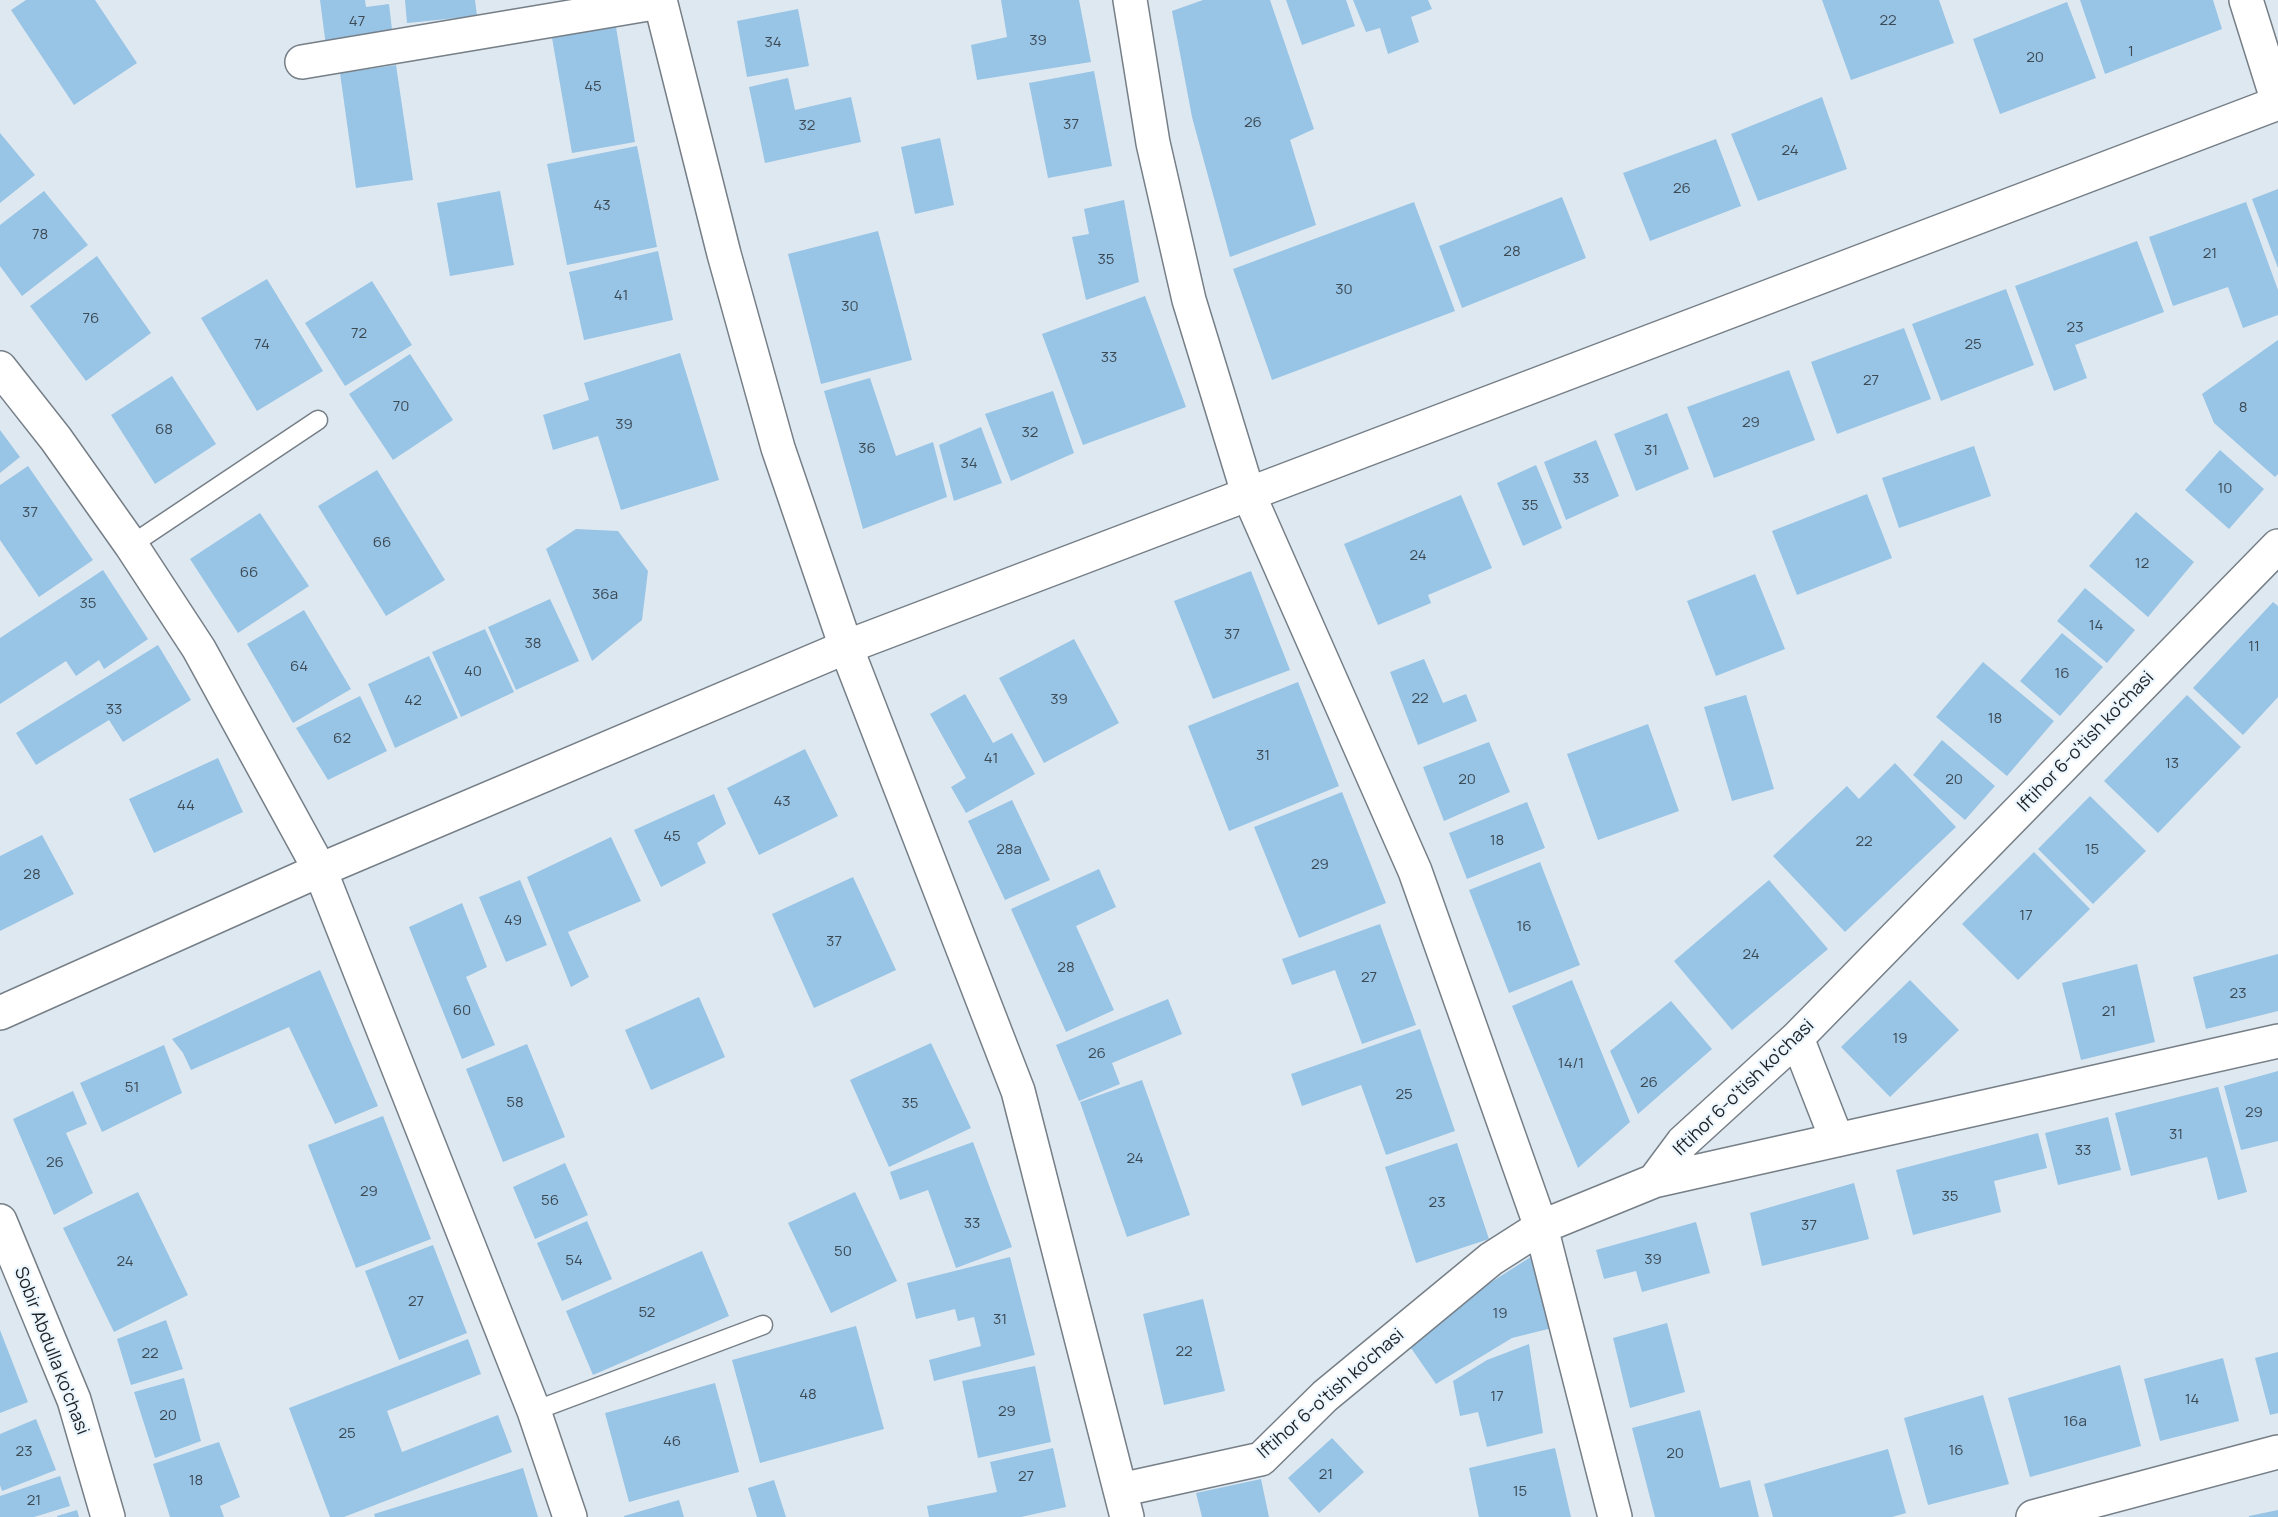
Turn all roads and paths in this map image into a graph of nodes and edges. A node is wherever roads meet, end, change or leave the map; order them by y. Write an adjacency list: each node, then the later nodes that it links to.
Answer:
1 (1130, 0): 8 (street)
2 (2246, 0): 5 (street)
3 (660, 1): 4 (street); 11 (street)
4 (302, 62)
5 (2278, 103): 8 (street)
6 (0, 368): 9 (street)
7 (318, 420): 9 (lane)
8 (1248, 493): 11 (street); 19 (street)
9 (131, 545): 12 (street)
10 (2278, 546): 14 (street, Iftihor 6-o'tish ko'chasi)
11 (846, 647): 12 (street); 23 (street)
12 (320, 870): 13 (street); 21 (street)
13 (0, 1013)
14 (1797, 1038): 16 (street); 17 (street, Iftihor 6-o'tish ko'chasi)
15 (2278, 1041): 16 (street)
16 (1837, 1140): 17 (street)
17 (1654, 1181): 19 (street, Iftihor 6-o'tish ko'chasi)
18 (0, 1221): 24 (street, Sobir Abdulla ko'chasi)
19 (1541, 1227): 23 (street, Iftihor 6-o'tish ko'chasi); 26 (street)
20 (763, 1325): 21 (lane)
21 (534, 1411): 25 (street)
22 (2278, 1452): 27 (street)
23 (1124, 1504)
24 (108, 1517)
25 (570, 1517)
26 (1614, 1517)
27 (2033, 1517)

